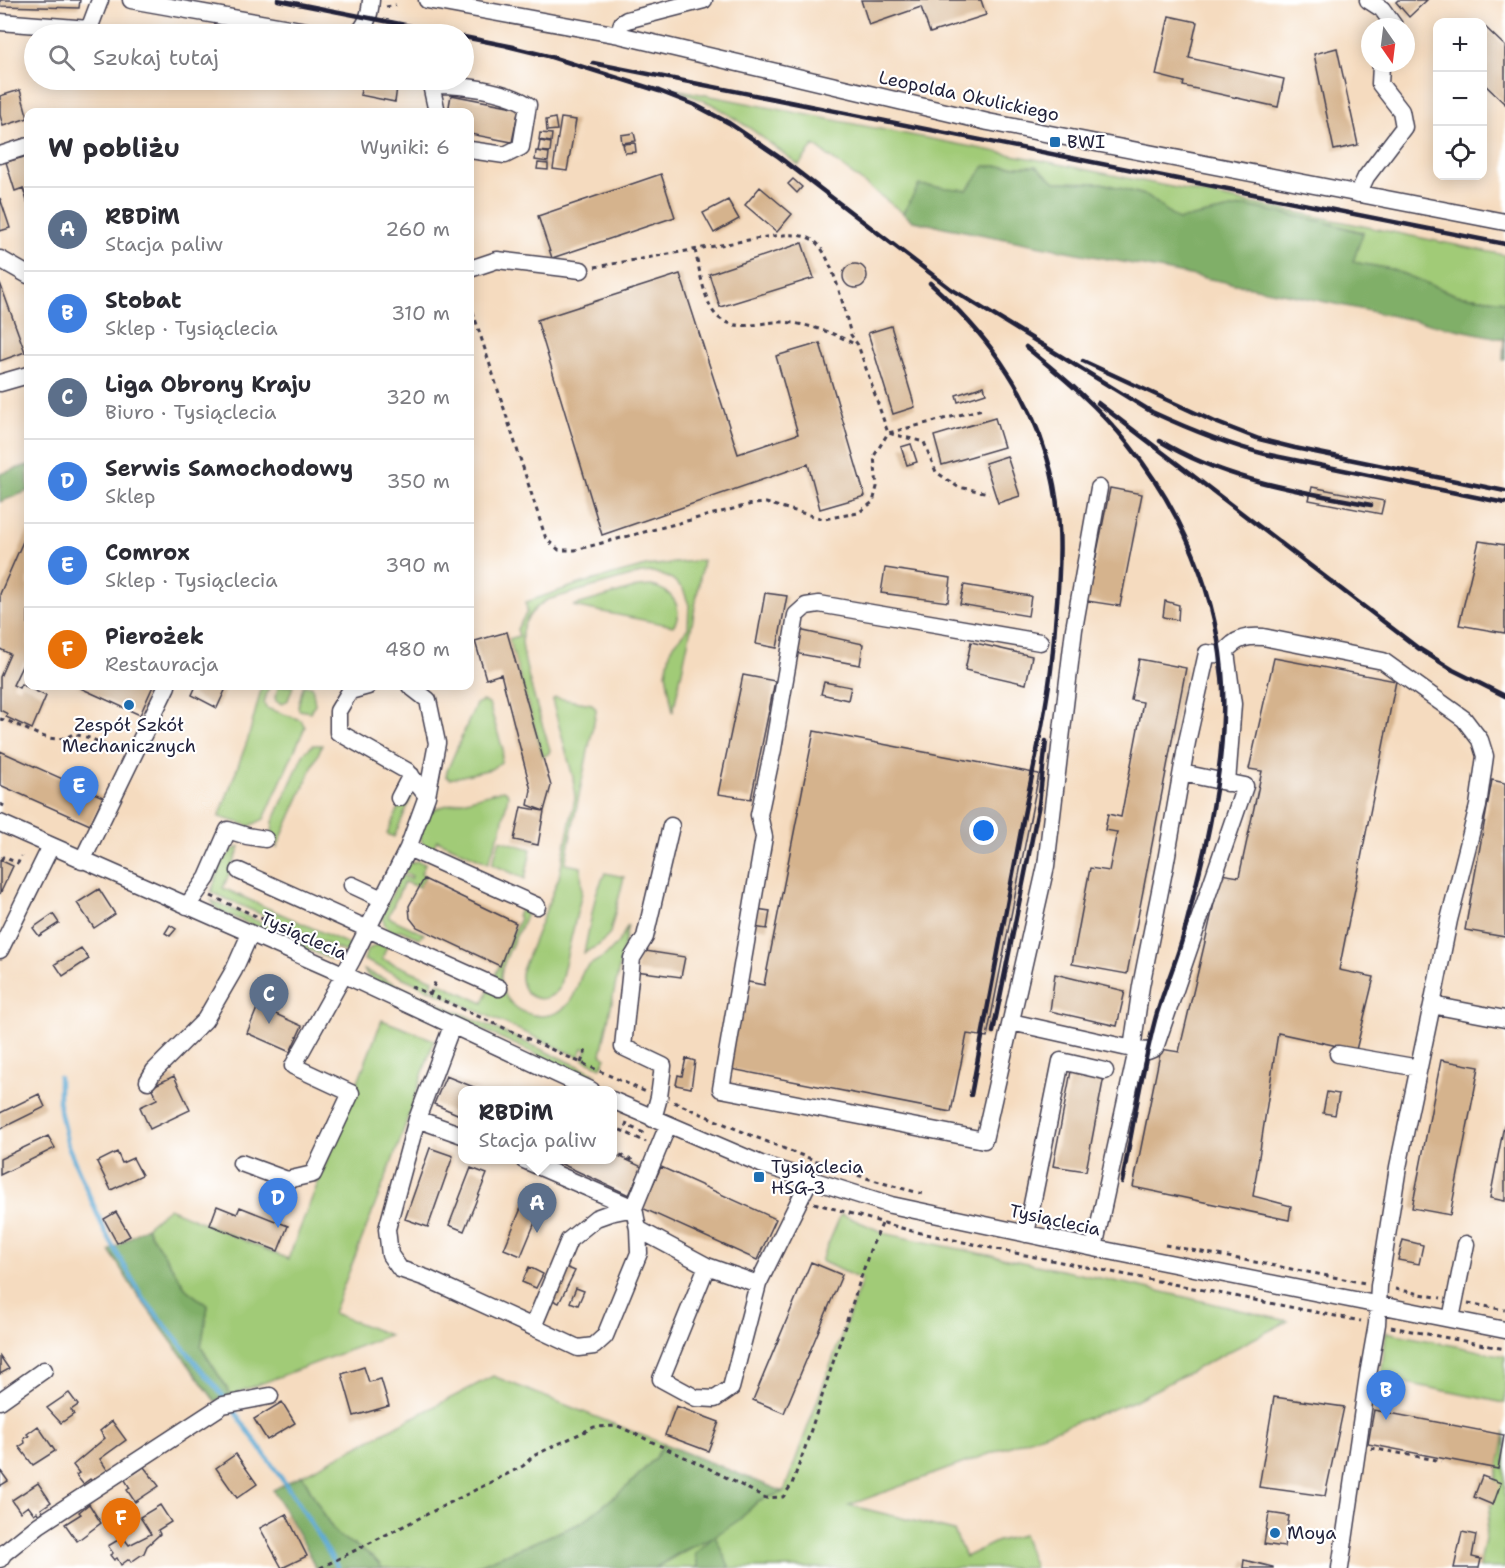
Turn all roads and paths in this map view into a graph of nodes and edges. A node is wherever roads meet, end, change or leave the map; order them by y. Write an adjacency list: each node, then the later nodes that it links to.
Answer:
1 (100, 0): 10 (street)
2 (131, 0): 11 (street)
3 (370, 0): 12 (street)
4 (427, 0): 13 (street, Leopolda Okulickiego)
5 (704, 0): 13 (street)
6 (1368, 0): 7 (street)
7 (1388, 18)
8 (0, 22): 9 (street)
9 (25, 24)
10 (91, 24)
11 (267, 24)
12 (366, 24)
13 (619, 35): 21 (street, Leopolda Okulickiego)
14 (1381, 72): 21 (street)
15 (474, 88): 19 (street)
16 (430, 90): 17 (street)
17 (436, 108)
18 (24, 147): 20 (street)
19 (474, 151)
20 (0, 155)
21 (1358, 194): 22 (street, Leopolda Okulickiego)
22 (1505, 222)
23 (695, 250): 26 (path); 29 (path); 29 (path)
24 (0, 259): 27 (street)
25 (474, 268): 26 (street)
26 (581, 270)
27 (24, 273)
28 (474, 315): 33 (path)
29 (858, 345): 33 (path)
30 (24, 376): 31 (street)
31 (0, 383)
32 (983, 410): 33 (path)
33 (888, 433): 35 (path)
34 (1099, 488): 71 (street)
35 (989, 493)
36 (1040, 642): 71 (street)
37 (1226, 652): 43 (street); 44 (street); 69 (street)
38 (165, 690): 42 (street)
39 (354, 690): 45 (street)
40 (415, 690): 45 (street)
41 (0, 719): 42 (path)
42 (132, 758): 53 (street)
43 (1182, 773): 44 (street); 74 (street)
44 (1227, 783): 74 (street)
45 (427, 796): 50 (street)
46 (0, 823): 49 (street, Tysiąclecia)
47 (671, 826): 87 (street)
48 (265, 839): 58 (street)
49 (51, 846): 53 (street, Tysiąclecia); 62 (street)
50 (408, 848): 57 (street); 59 (street)
51 (21, 856): 52 (path)
52 (1, 860)
53 (82, 861): 58 (street, Tysiąclecia)
54 (239, 871): 60 (street)
55 (359, 883): 57 (street)
56 (210, 895): 63 (path)
57 (382, 899): 60 (street)
58 (187, 906): 61 (street, Tysiąclecia)
59 (537, 906)
60 (367, 929): 64 (street); 67 (street)
61 (250, 934): 64 (street, Tysiąclecia); 79 (street)
62 (0, 950)
63 (340, 954)
64 (345, 975): 72 (street, Tysiąclecia); 90 (street)
65 (436, 980): 68 (path)
66 (402, 983): 68 (path)
67 (499, 987)
68 (430, 995): 76 (path)
69 (1432, 1005): 70 (street); 77 (street)
70 (1505, 1019)
71 (1011, 1022): 74 (street)
72 (452, 1026): 80 (street, Tysiąclecia); 84 (street)
73 (587, 1047): 76 (path)
74 (1135, 1050): 103 (street)
75 (1338, 1054): 77 (street)
76 (581, 1063): 81 (path)
77 (1419, 1068): 110 (street)
78 (1105, 1071): 100 (street)
79 (148, 1081)
80 (582, 1086)
81 (641, 1090)
82 (673, 1101): 94 (path)
83 (617, 1104): 87 (street, Tysiąclecia)
84 (417, 1119): 88 (street); 114 (street)
85 (626, 1125): 87 (path)
86 (617, 1127): 87 (path)
87 (657, 1132): 93 (street, Tysiąclecia); 97 (street)
88 (458, 1134)
89 (617, 1152): 92 (path)
90 (241, 1163)
91 (533, 1164): 97 (street)
92 (643, 1165)
93 (809, 1181): 96 (street, Tysiąclecia); 105 (street)
94 (931, 1196)
95 (815, 1204): 98 (path)
96 (891, 1205): 98 (path); 100 (street, Tysiąclecia)
97 (634, 1208): 99 (street); 114 (street)
98 (883, 1223): 113 (path); 124 (path)
99 (638, 1229): 104 (street); 114 (street)
100 (1026, 1234): 103 (street, Tysiąclecia)
101 (1164, 1244): 106 (path)
102 (1466, 1244): 112 (street)
103 (1094, 1248): 110 (street, Tysiąclecia)
104 (707, 1266): 105 (street); 105 (street)
105 (758, 1284)
106 (1369, 1284)
107 (1387, 1287): 108 (path)
108 (1444, 1298)
109 (1465, 1303): 111 (path)
110 (1377, 1305): 112 (street, Tysiąclecia); 121 (street)
111 (1505, 1310)
112 (1451, 1319): 116 (street, Tysiąclecia)
113 (1363, 1321)
114 (533, 1327)
115 (1394, 1327): 117 (path)
116 (1505, 1329)
117 (1505, 1349)
118 (44, 1370): 120 (street)
119 (270, 1396): 123 (street)
120 (0, 1401)
121 (1358, 1446): 122 (path); 125 (street)
122 (1442, 1461)
123 (0, 1559)
124 (320, 1568)
125 (1340, 1568)

